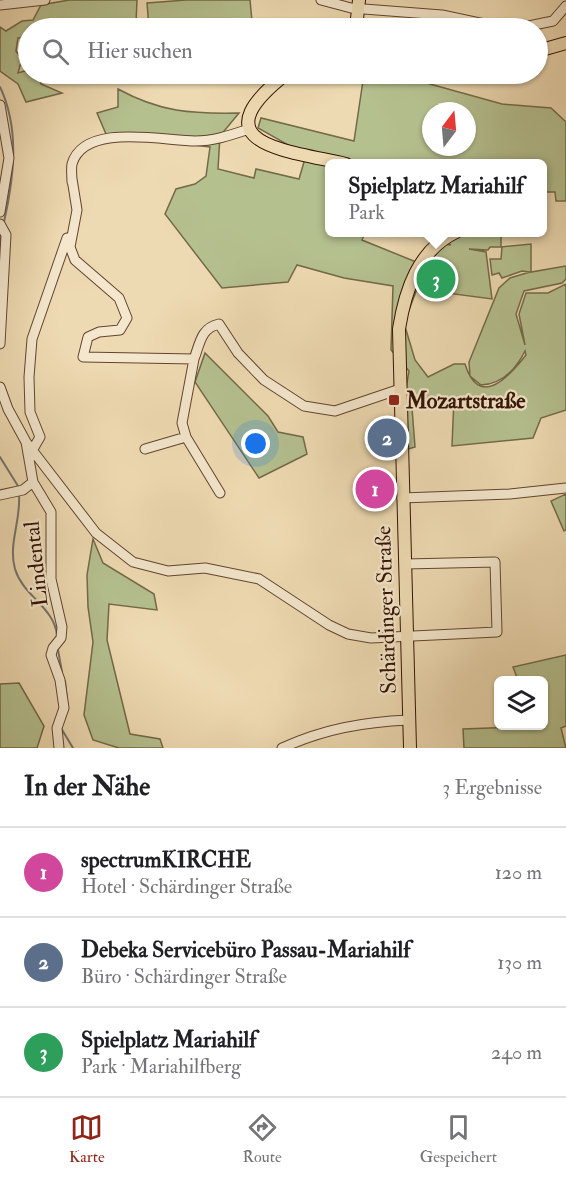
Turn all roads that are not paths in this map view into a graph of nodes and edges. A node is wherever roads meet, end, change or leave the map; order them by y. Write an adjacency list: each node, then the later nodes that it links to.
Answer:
1 (45, 0): 4 (street)
2 (321, 0): 3 (street)
3 (359, 4): 6 (street)
4 (0, 5)
5 (566, 6): 7 (street)
6 (456, 18)
7 (548, 22)
8 (566, 43): 9 (main road)
9 (548, 48)
10 (275, 84): 12 (main road)
11 (0, 105): 15 (street)
12 (249, 129): 13 (main road); 14 (street)
13 (325, 159)
14 (72, 179): 19 (street); 24 (street)
15 (0, 212)
16 (0, 224): 18 (street)
17 (448, 237): 21 (main road, Schärdinger Straße)
18 (0, 344)
19 (194, 359): 21 (street); 22 (street)
20 (0, 387): 23 (street, Lindental)
21 (400, 388): 30 (main road, Schärdinger Straße)
22 (186, 437): 25 (street); 28 (street)
23 (26, 442): 24 (street); 26 (street, Lindental)
24 (33, 449): 32 (street)
25 (144, 449)
26 (33, 482): 29 (street, Lindental); 34 (street, Lindental)
27 (566, 488): 30 (street, Schärdinger Straße)
28 (220, 493)
29 (0, 495)
30 (402, 498): 31 (main road, Schärdinger Straße)
31 (405, 564): 32 (main road, Schärdinger Straße); 32 (street)
32 (407, 637): 33 (main road, Schärdinger Straße)
33 (409, 720): 35 (street); 36 (main road, Schärdinger Straße)
34 (59, 748)
35 (282, 748)
36 (410, 748)

